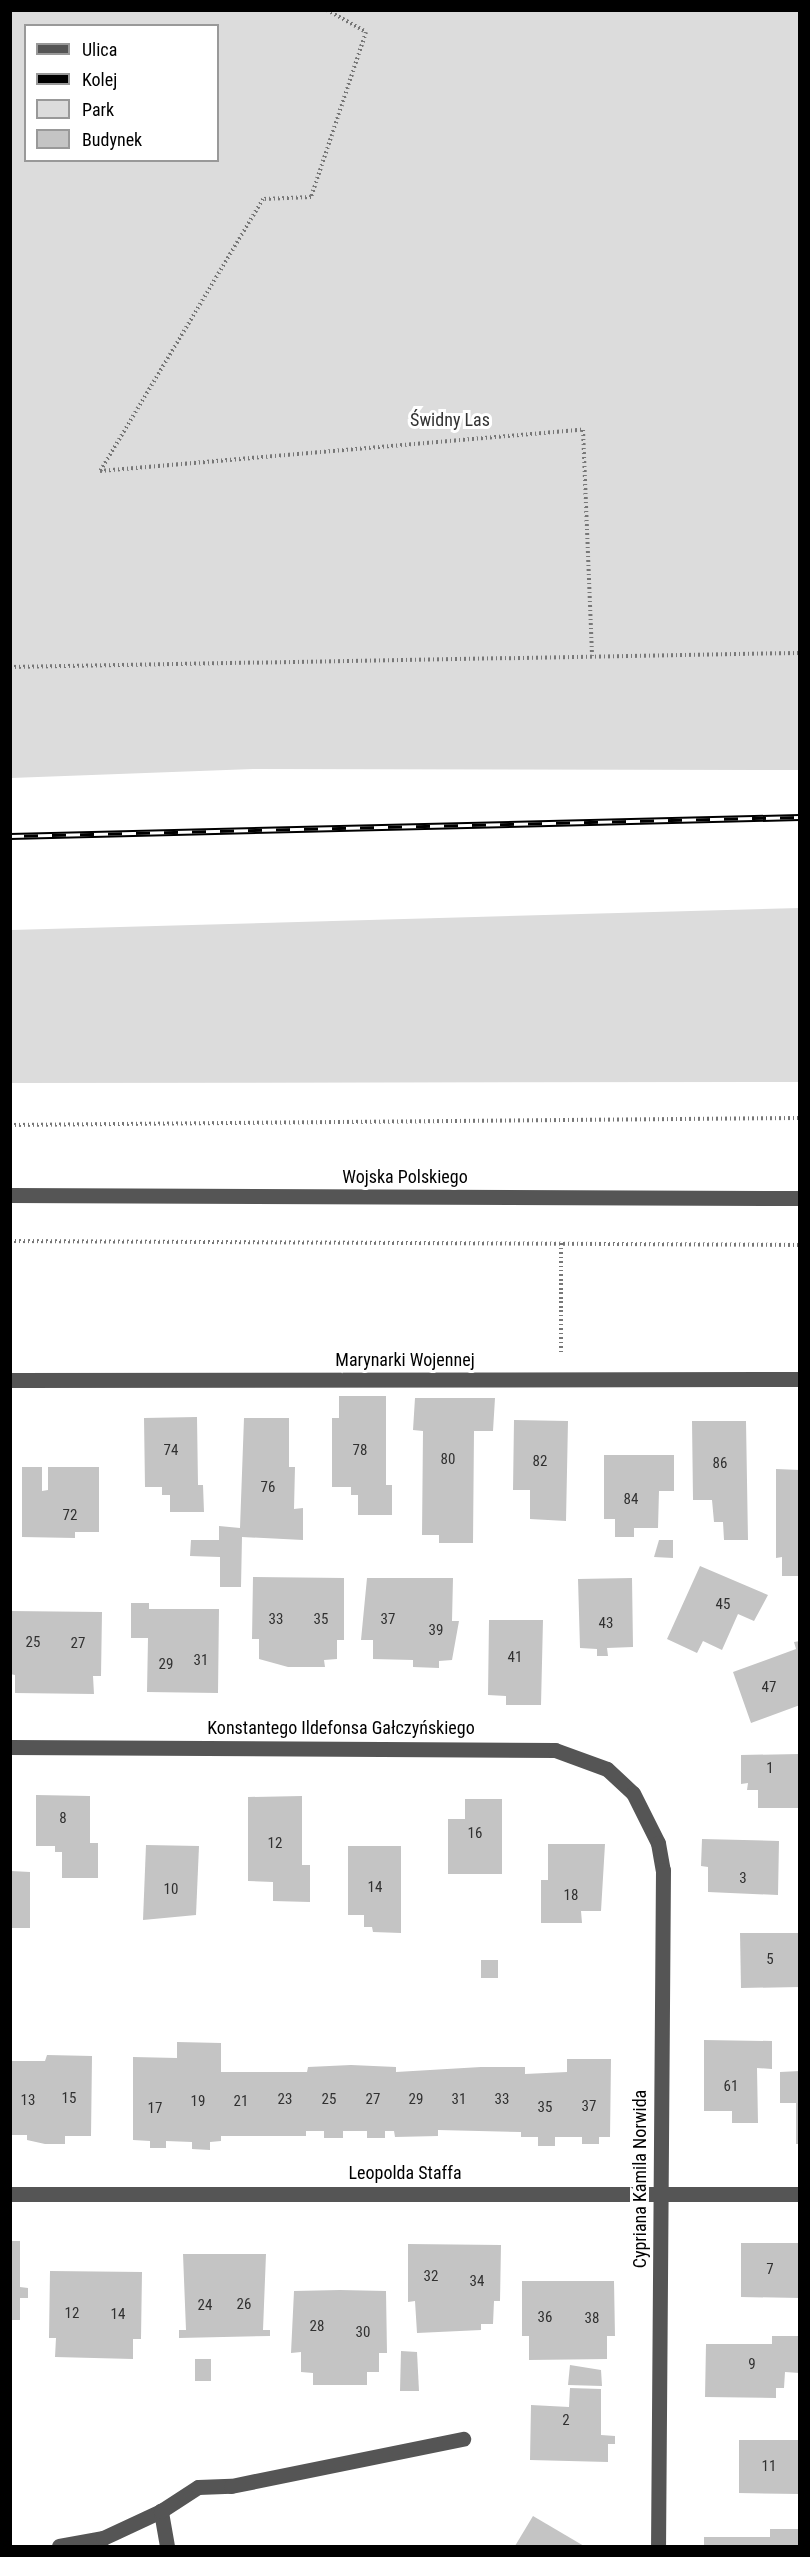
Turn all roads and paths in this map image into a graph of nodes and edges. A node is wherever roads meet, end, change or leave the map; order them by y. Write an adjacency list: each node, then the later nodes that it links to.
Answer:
1 (327, 10): 3 (path)
2 (800, 652): 3 (path)
3 (592, 656): 4 (path)
4 (10, 667)
5 (800, 1118): 6 (path)
6 (10, 1125)
7 (10, 1195): 8 (street, Wojska Polskiego)
8 (800, 1198)
9 (10, 1241): 10 (path)
10 (561, 1243): 11 (path); 12 (path)
11 (800, 1245)
12 (562, 1379): 13 (street, Marynarki Wojennej); 14 (street, Marynarki Wojennej)
13 (800, 1379)
14 (10, 1380)
15 (10, 1747): 16 (street, Konstantego Ildefonsa Gałczyńskiego)
16 (645, 1815): 17 (street, Cypriana Kamila Norwida)
17 (660, 2192): 18 (street, Leopolda Staffa); 19 (street, Leopolda Staffa); 24 (street, Cypriana Kamila Norwida)
18 (10, 2194)
19 (800, 2194)
20 (463, 2439): 21 (street)
21 (161, 2511): 22 (street); 23 (street)
22 (59, 2547)
23 (167, 2547)
24 (658, 2547)

